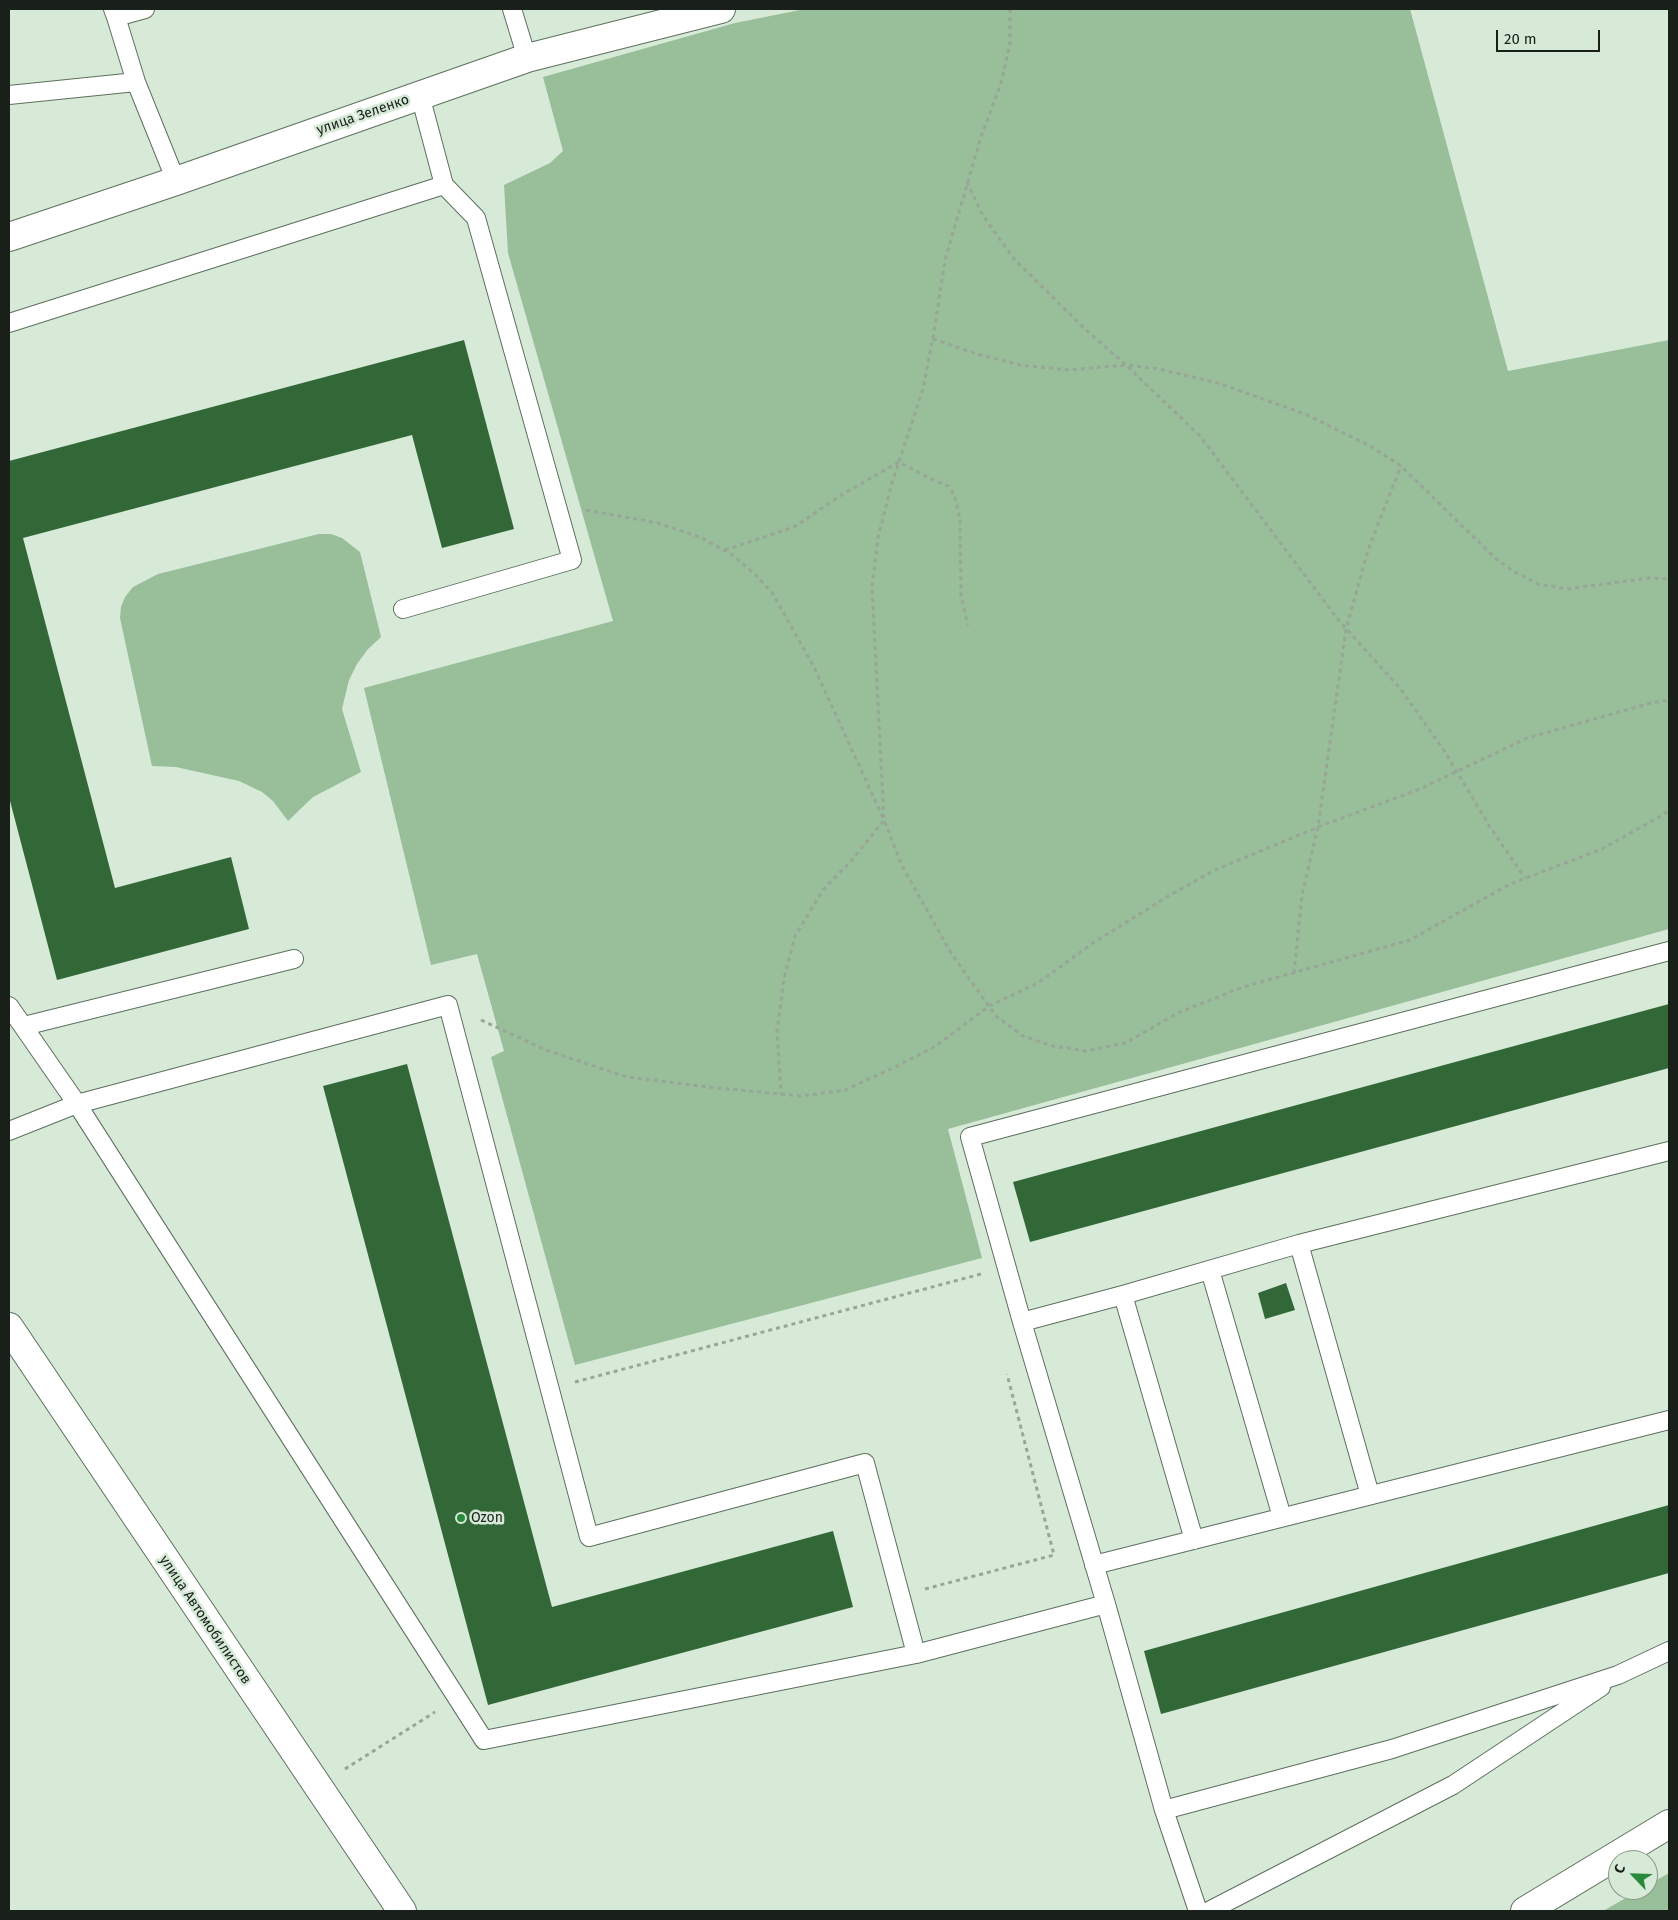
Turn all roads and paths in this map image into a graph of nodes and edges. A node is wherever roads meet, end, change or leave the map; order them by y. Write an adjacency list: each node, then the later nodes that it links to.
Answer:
1 (145, 9): 5 (lane)
2 (512, 9): 6 (lane)
3 (721, 9): 6 (street, улица Зеленко)
4 (1010, 9): 11 (path)
5 (114, 13): 7 (lane)
6 (527, 58): 9 (street, улица Зеленко)
7 (136, 82): 8 (lane); 10 (lane)
8 (9, 95)
9 (420, 95): 10 (street, улица Зеленко); 12 (lane)
10 (176, 181): 13 (street, улица Зеленко)
11 (967, 182): 15 (path); 16 (path)
12 (444, 185): 14 (lane); 19 (lane)
13 (9, 237)
14 (9, 323)
15 (933, 339): 16 (path); 17 (path)
16 (1126, 365): 18 (path); 24 (path)
17 (899, 462): 20 (path); 23 (path); 28 (path)
18 (1400, 466): 21 (path); 24 (path)
19 (556, 504): 20 (path); 22 (lane)
20 (725, 550): 28 (path)
21 (1669, 579)
22 (403, 609)
23 (968, 625)
24 (1346, 629): 26 (path); 29 (path)
25 (1669, 700): 26 (path)
26 (1457, 771): 29 (path); 30 (path)
27 (1669, 810): 30 (path)
28 (884, 820): 36 (path); 38 (path)
29 (1318, 827): 33 (path); 36 (path)
30 (1525, 878): 33 (path)
31 (1669, 951): 46 (lane)
32 (294, 959): 37 (lane)
33 (1294, 973): 36 (path)
34 (448, 1005): 38 (path); 39 (lane); 49 (lane)
35 (9, 1006): 37 (lane)
36 (990, 1006): 38 (path)
37 (24, 1026): 39 (lane)
38 (781, 1094)
39 (76, 1104): 40 (lane); 60 (lane)
40 (9, 1131)
41 (1669, 1151): 42 (lane)
42 (1299, 1244): 43 (lane); 51 (lane)
43 (1210, 1270): 45 (lane); 52 (lane)
44 (983, 1284): 49 (path)
45 (1122, 1296): 46 (lane); 53 (lane)
46 (1022, 1322): 54 (lane)
47 (9, 1327): 61 (street, улица Автомобилистов)
48 (1005, 1368): 55 (path)
49 (550, 1388): 55 (lane)
50 (1669, 1420): 51 (lane)
51 (1370, 1495): 52 (lane)
52 (1282, 1518): 53 (lane)
53 (1194, 1540): 54 (lane)
54 (1094, 1565): 56 (lane)
55 (900, 1596): 58 (lane)
56 (1106, 1604): 58 (lane); 62 (lane)
57 (1669, 1650): 59 (lane)
58 (916, 1654): 60 (lane)
59 (1618, 1675): 62 (lane); 66 (lane)
60 (457, 1698): 61 (path)
61 (317, 1787): 64 (street, улица Автомобилистов)
62 (1164, 1810): 65 (lane)
63 (1669, 1824): 67 (street)
64 (402, 1911)
65 (1198, 1911)
66 (1209, 1911)
67 (1525, 1911)

